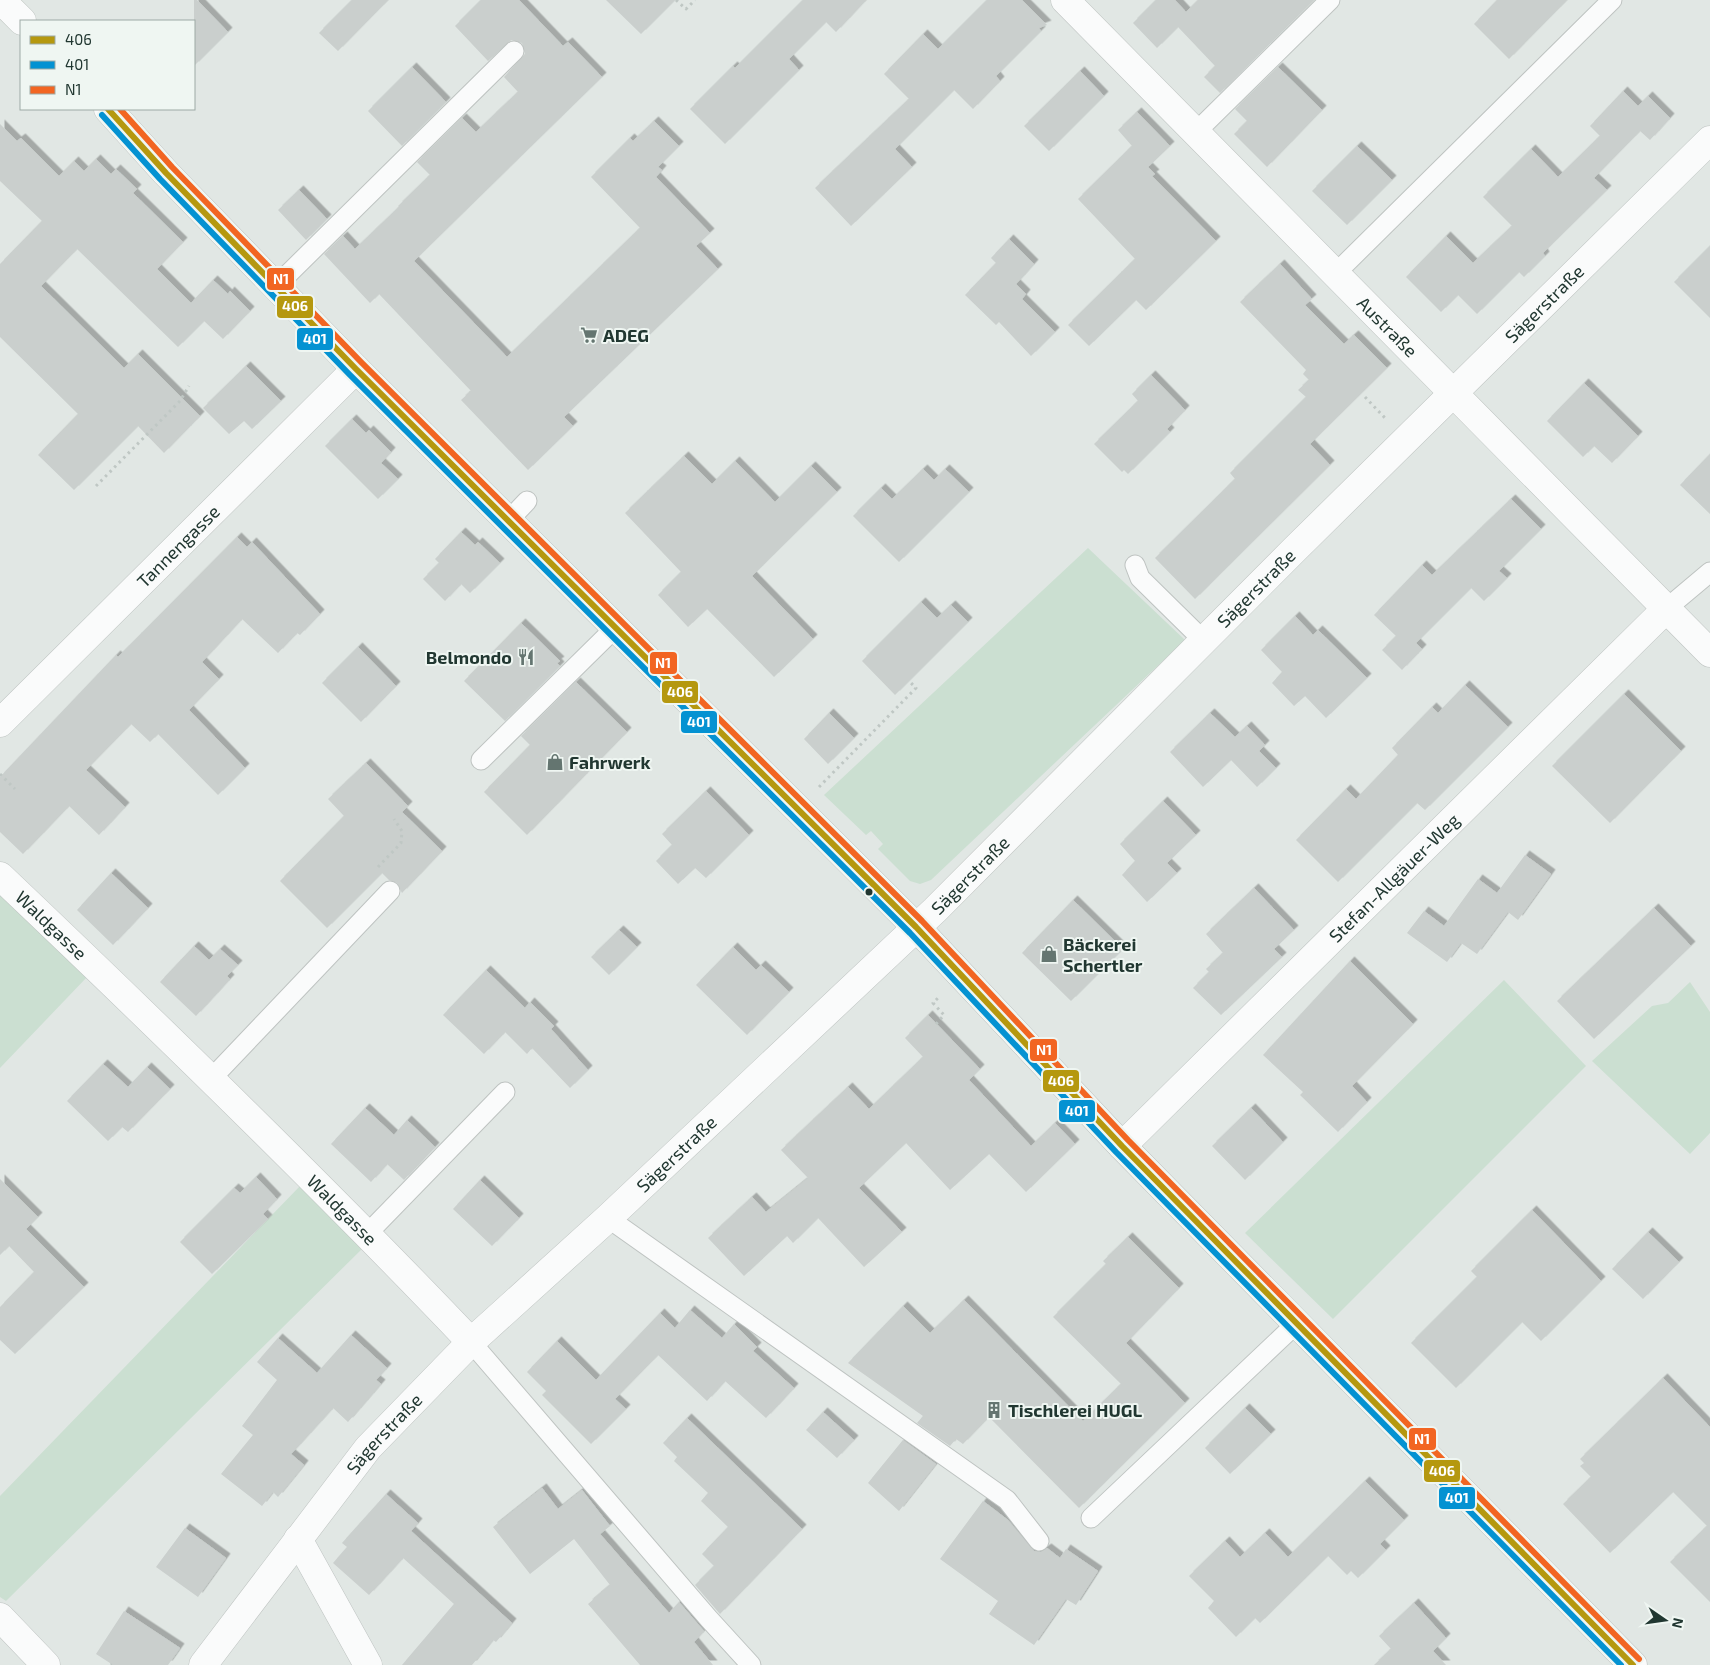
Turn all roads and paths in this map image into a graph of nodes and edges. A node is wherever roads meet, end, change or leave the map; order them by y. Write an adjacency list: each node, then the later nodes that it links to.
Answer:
1 (1, 0): 7 (street)
2 (676, 0): 3 (path)
3 (695, 0)
4 (1065, 0): 10 (street, Austraße)
5 (1330, 0): 10 (lane)
6 (1612, 0): 12 (lane)
7 (21, 20)
8 (514, 50): 13 (lane)
9 (109, 110): 13 (street)
10 (1196, 132): 12 (street, Austraße)
11 (1710, 140): 16 (street, Sägerstraße)
12 (1336, 272): 16 (street, Austraße)
13 (276, 286): 14 (street)
14 (356, 369): 21 (street); 25 (street, Tannengasse)
15 (189, 386): 17 (path)
16 (1453, 392): 20 (street, Austraße); 22 (street, Sägerstraße)
17 (96, 486)
18 (1135, 565): 22 (lane)
19 (1710, 572): 20 (lane)
20 (1666, 609): 23 (street, Austraße); 38 (street, Stefan-Allgäuer-Weg)
21 (616, 626): 26 (lane); 33 (street)
22 (1203, 640): 33 (street, Sägerstraße)
23 (1710, 653)
24 (909, 681): 28 (path)
25 (0, 723)
26 (481, 760)
27 (0, 774): 29 (path)
28 (818, 788)
29 (15, 789)
30 (394, 820): 32 (path)
31 (0, 876): 36 (street, Waldgasse)
32 (390, 891): 36 (lane)
33 (916, 927): 38 (street); 39 (street, Sägerstraße)
34 (933, 1003): 35 (path)
35 (936, 1024)
36 (211, 1080): 40 (street, Waldgasse)
37 (505, 1092): 40 (lane)
38 (1122, 1146): 41 (street)
39 (608, 1218): 42 (street, Sägerstraße); 45 (lane)
40 (368, 1233): 42 (street, Waldgasse)
41 (1298, 1322): 43 (lane); 51 (street)
42 (471, 1342): 44 (street, Sägerstraße); 50 (lane)
43 (1091, 1518)
44 (298, 1539): 48 (street, Sägerstraße); 49 (street)
45 (1039, 1541)
46 (0, 1617): 47 (street)
47 (46, 1665)
48 (204, 1665)
49 (368, 1665)
50 (752, 1665)
51 (1633, 1665)

